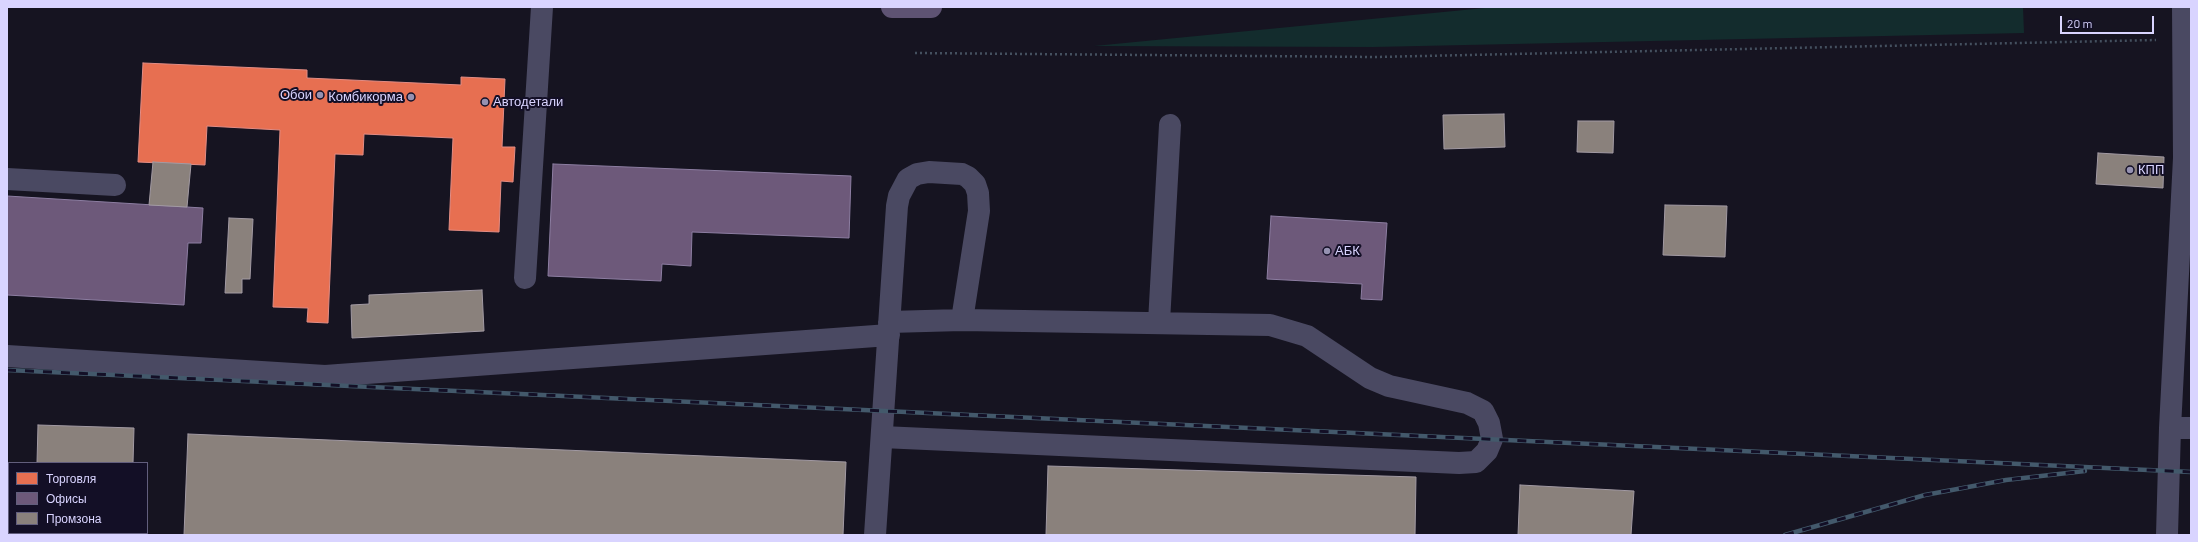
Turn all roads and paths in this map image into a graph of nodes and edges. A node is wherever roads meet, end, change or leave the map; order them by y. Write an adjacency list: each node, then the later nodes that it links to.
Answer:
1 (542, 7): 10 (street)
2 (892, 7): 3 (main road)
3 (932, 7)
4 (2183, 7): 5 (street)
5 (2183, 40): 6 (path); 15 (street)
6 (915, 53)
7 (1170, 125): 12 (street)
8 (7, 179): 9 (street)
9 (115, 185)
10 (526, 278)
11 (962, 320): 12 (street); 13 (street); 13 (street)
12 (1159, 322): 17 (street)
13 (889, 328): 14 (street); 17 (street)
14 (7, 356)
15 (2170, 428): 16 (street); 19 (street)
16 (2191, 428)
17 (882, 437): 18 (street)
18 (875, 535)
19 (2167, 535)

